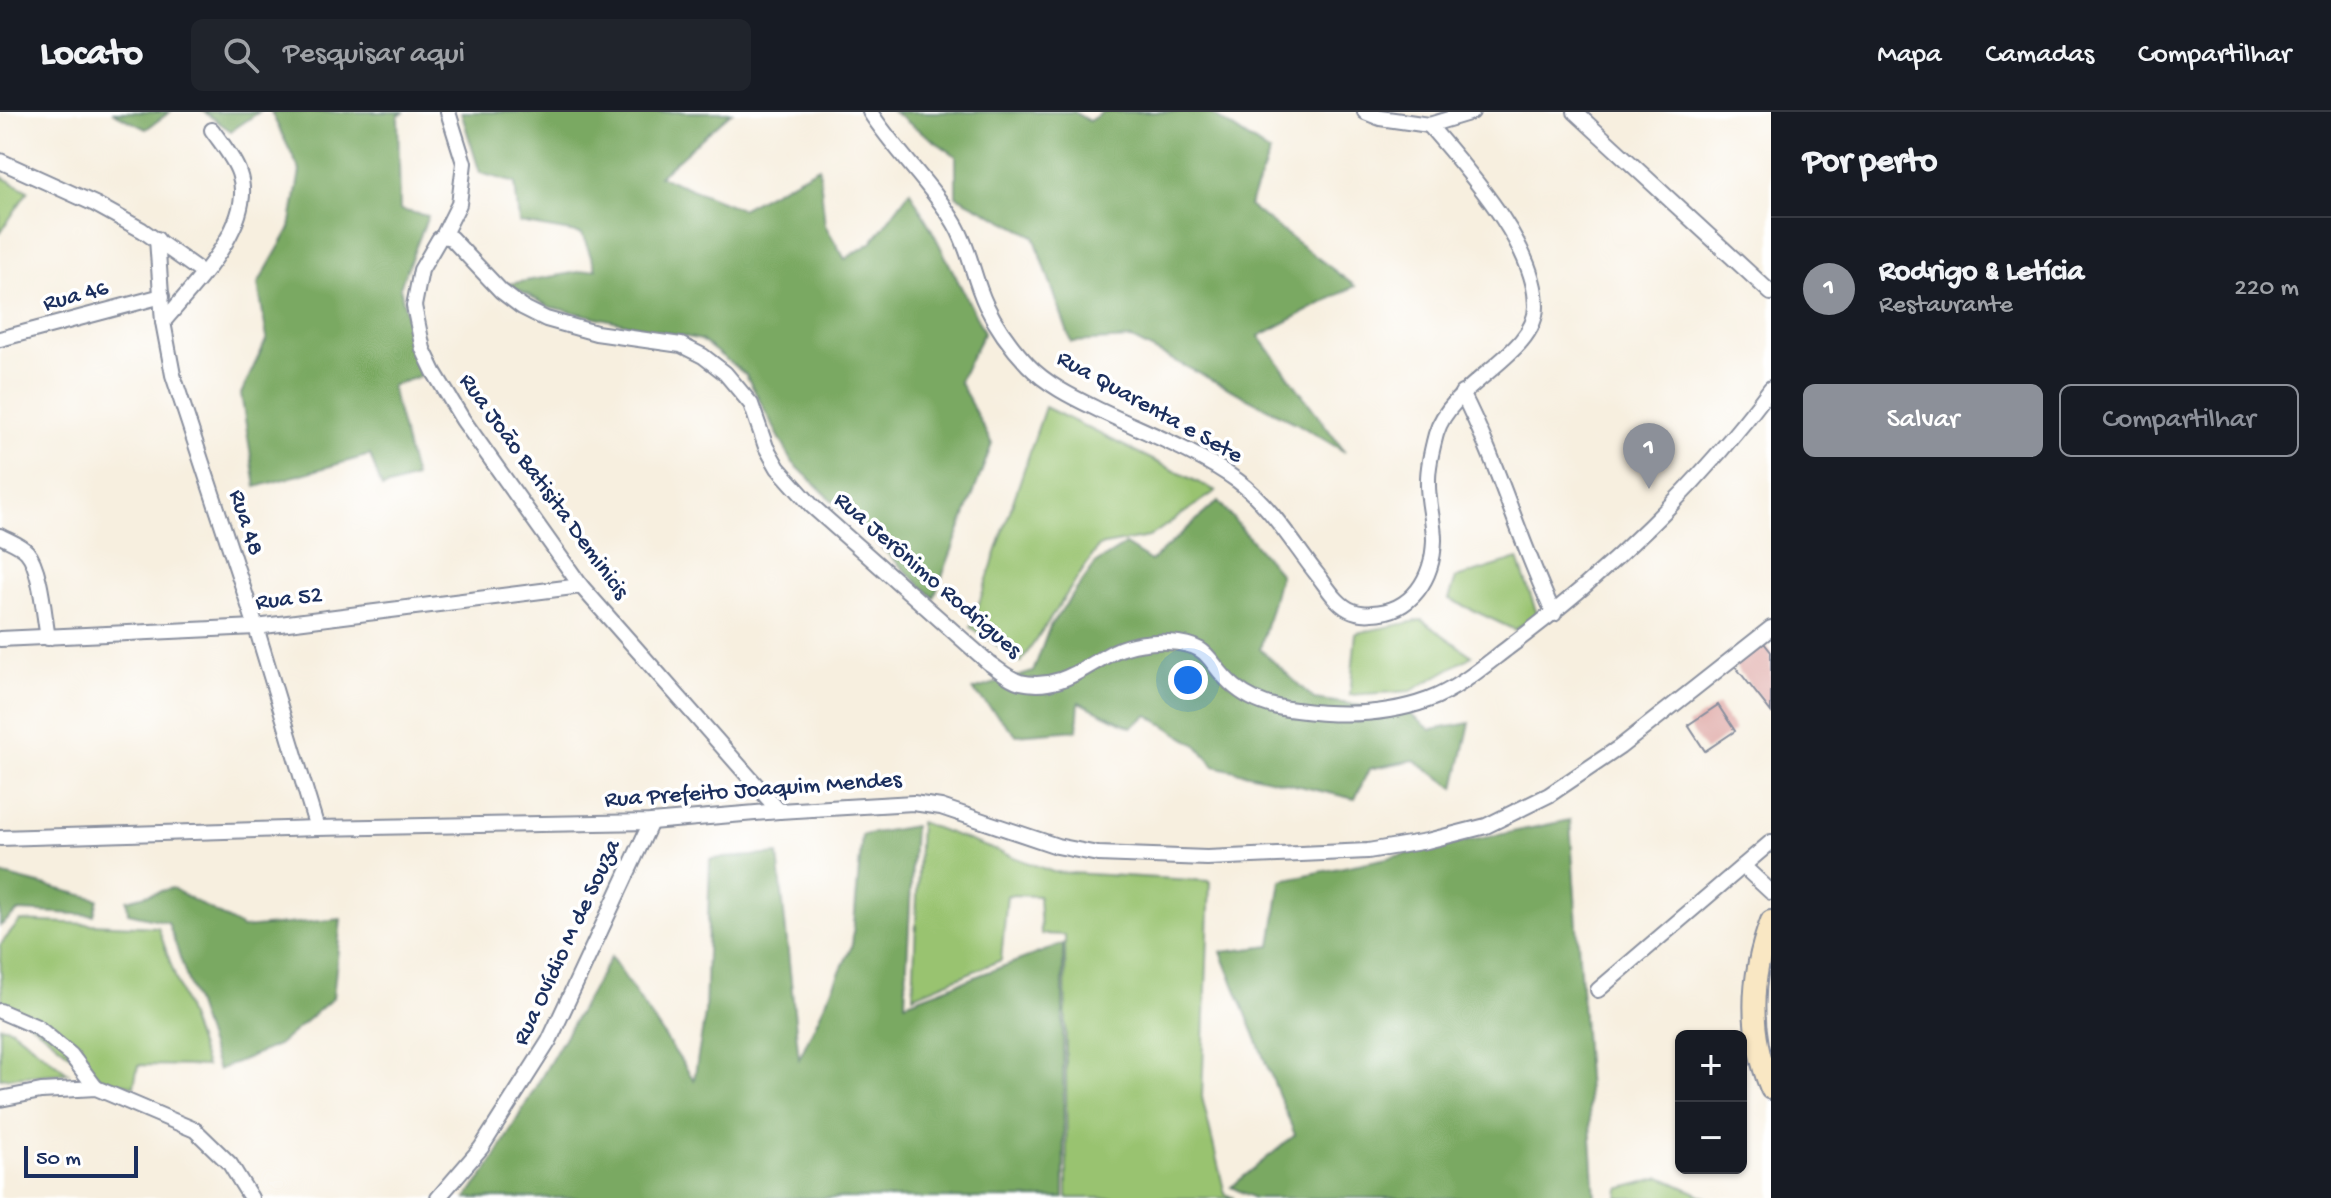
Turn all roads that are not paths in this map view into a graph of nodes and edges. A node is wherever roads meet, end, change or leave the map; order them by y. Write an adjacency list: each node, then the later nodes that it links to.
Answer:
1 (448, 112): 9 (street, Rua João Batisita Deminicis)
2 (870, 112): 17 (street, Rua Quarenta e Sete)
3 (1365, 112): 6 (street)
4 (1472, 112): 6 (street)
5 (1575, 112): 12 (street)
6 (1429, 125): 17 (street, Rua Quarenta e Sete)
7 (212, 130): 11 (street)
8 (0, 161): 10 (street)
9 (443, 236): 19 (street, Rua João Batisita Deminicis); 20 (street, Rua Jerônimo Rodrigues)
10 (157, 239): 11 (street); 13 (street, Rua 48)
11 (203, 273): 14 (street)
12 (1771, 293)
13 (162, 296): 14 (street, Rua 48); 15 (street, Rua 46)
14 (163, 322): 21 (street, Rua 48)
15 (0, 339)
16 (1771, 388): 20 (street, Rua Jerônimo Rodrigues)
17 (1462, 393): 20 (street)
18 (0, 536): 23 (street)
19 (581, 586): 21 (street, Rua 52); 25 (street, Rua João Batisita Deminicis)
20 (1554, 614)
21 (256, 627): 23 (street, Rua 52); 27 (street, Rua 48)
22 (1771, 628): 25 (street, Rua Prefeito Joaquim Mendes)
23 (48, 638): 24 (street, Rua 52)
24 (0, 639)
25 (779, 811): 26 (street, Rua Prefeito Joaquim Mendes)
26 (651, 822): 27 (street, Rua Prefeito Joaquim Mendes); 39 (street, Rua Ovídio M de Souza)
27 (317, 828): 28 (street, Rua Prefeito Joaquim Mendes)
28 (0, 838)
29 (1771, 842): 30 (street)
30 (1743, 866): 31 (street); 33 (street)
31 (1771, 892)
32 (1771, 921): 36 (main road)
33 (1598, 990)
34 (0, 1011): 35 (street)
35 (96, 1088): 37 (street); 38 (street)
36 (1771, 1089)
37 (0, 1099)
38 (251, 1198)
39 (438, 1198)

